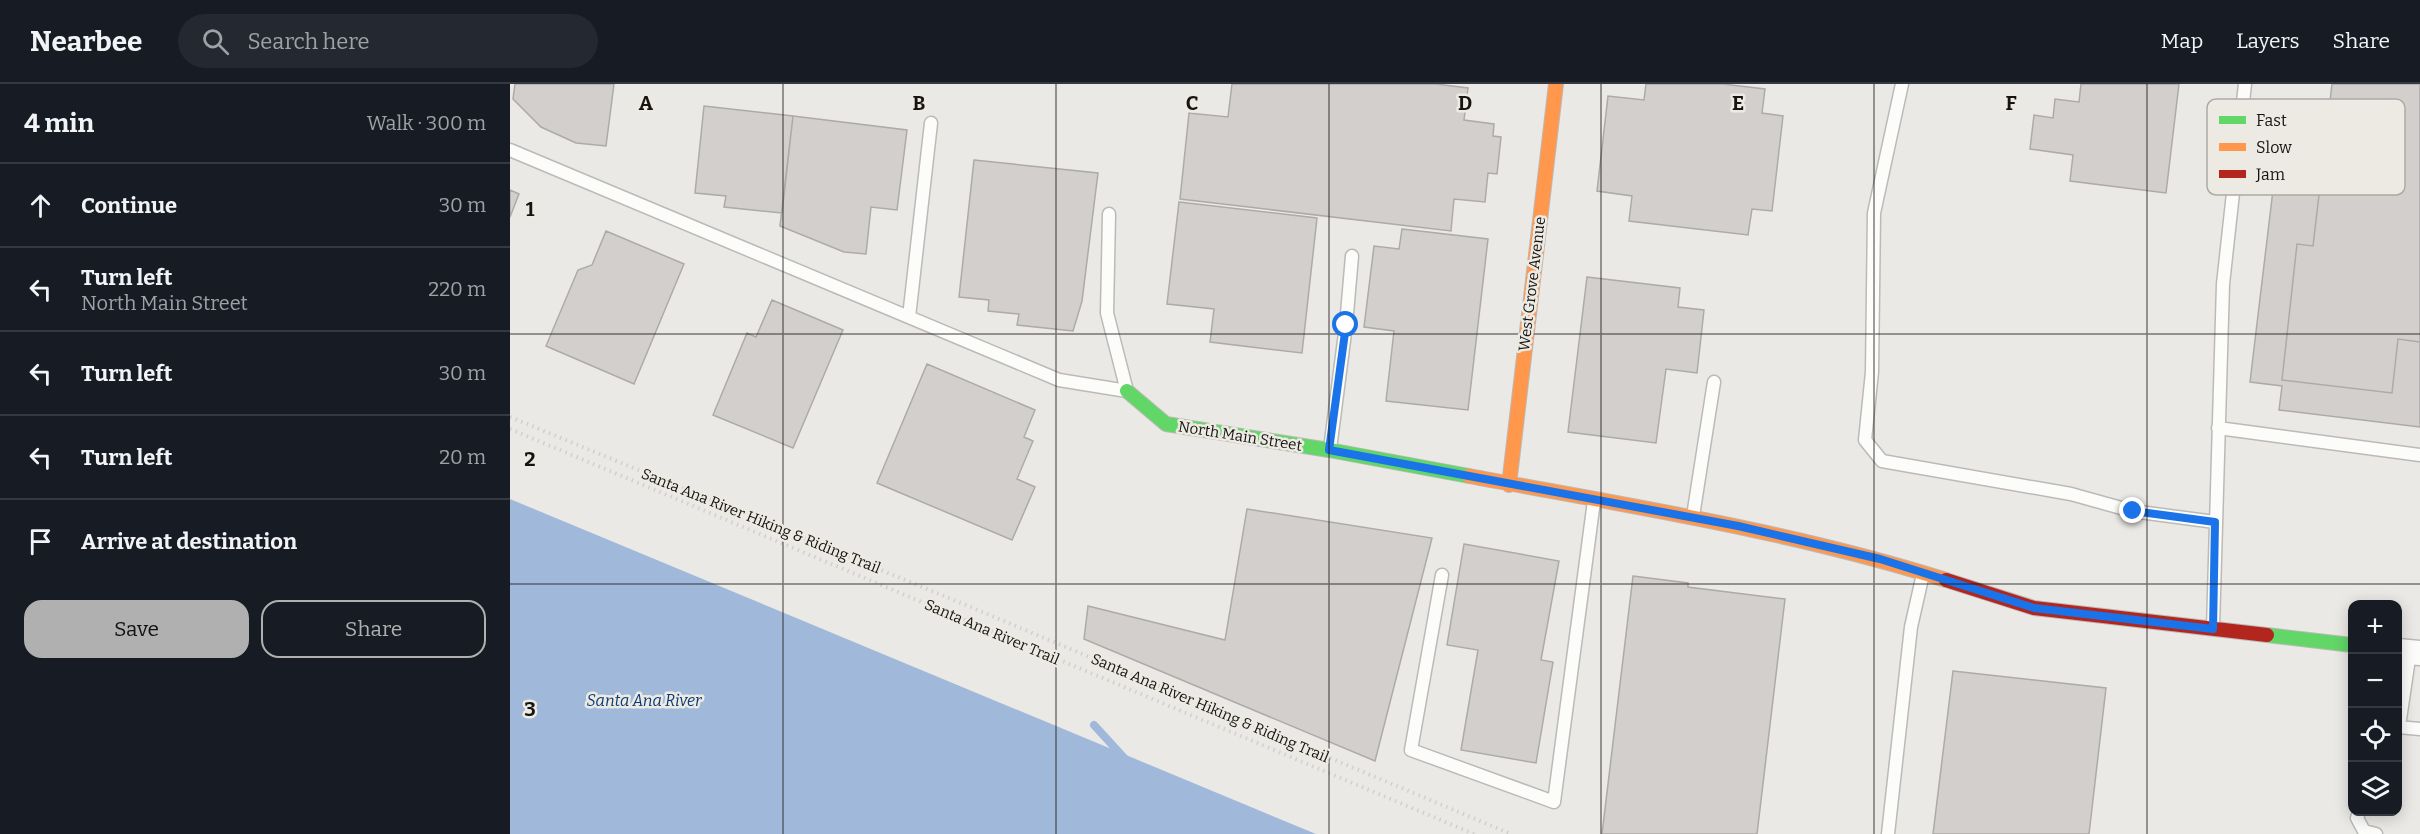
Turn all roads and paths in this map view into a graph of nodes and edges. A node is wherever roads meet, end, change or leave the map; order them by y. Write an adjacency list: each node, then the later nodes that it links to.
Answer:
1 (1556, 84): 18 (street, West Grove Avenue)
2 (1902, 84): 21 (lane)
3 (2245, 84): 4 (lane)
4 (2243, 99)
5 (931, 123): 10 (lane)
6 (510, 150): 10 (lane)
7 (2233, 195): 14 (lane)
8 (1109, 214): 12 (lane)
9 (1352, 255): 16 (lane)
10 (909, 317): 12 (lane)
11 (1714, 382): 20 (lane)
12 (1127, 391): 16 (street, North Main Street)
13 (510, 417): 32 (path, Santa Ana River Hiking & Riding Trail)
14 (2218, 428): 17 (lane); 21 (lane)
15 (510, 429): 31 (path, Santa Ana River Trail)
16 (1329, 450): 18 (street, North Main Street)
17 (2420, 455)
18 (1509, 484): 19 (street, North Main Street)
19 (1594, 500): 20 (street, North Main Street); 23 (lane)
20 (1693, 517): 22 (street, North Main Street)
21 (2215, 522): 24 (lane)
22 (1923, 573): 24 (street, North Main Street); 33 (lane)
23 (1442, 575)
24 (2213, 629): 25 (street, North Main Street)
25 (2348, 645)
26 (2409, 652): 27 (lane)
27 (2401, 708)
28 (2402, 727): 29 (lane)
29 (2420, 729)
30 (2358, 816): 34 (lane)
31 (1474, 834)
32 (1511, 834)
33 (1888, 834)
34 (2376, 834)

